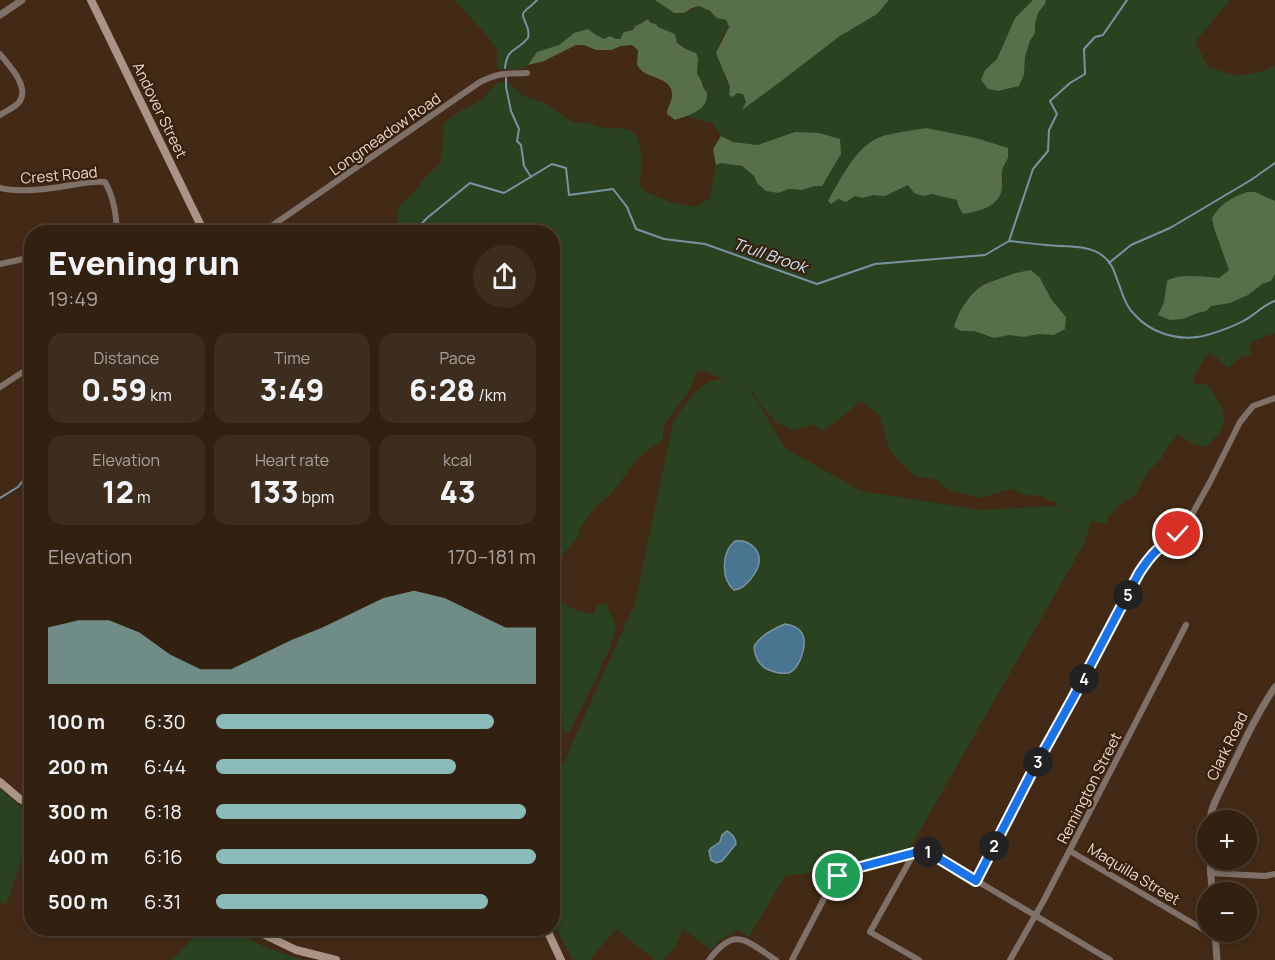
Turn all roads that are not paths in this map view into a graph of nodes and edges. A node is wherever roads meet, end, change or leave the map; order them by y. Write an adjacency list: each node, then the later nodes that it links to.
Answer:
1 (22, 0): 3 (street)
2 (91, 0): 9 (main road, Andover Street)
3 (0, 15)
4 (0, 54): 6 (street)
5 (527, 73): 10 (street, Longmeadow Road)
6 (0, 115)
7 (0, 188): 8 (street, Crest Road)
8 (116, 225)
9 (201, 225)
10 (272, 225)
11 (24, 259): 12 (street)
12 (0, 264)
13 (24, 371): 14 (street)
14 (0, 387)
15 (1275, 398): 26 (street)
16 (1186, 625): 22 (street, Remington Street)
17 (1275, 687): 18 (street, Clark Road)
18 (1273, 695): 21 (street, Clark Road)
19 (0, 782): 20 (main road)
20 (24, 801)
21 (1212, 810)
22 (1070, 851): 28 (street, Remington Street); 29 (street, Maquilla Street)
23 (913, 854): 26 (street); 37 (street); 38 (street)
24 (1210, 873): 25 (street); 27 (street)
25 (1275, 874)
26 (976, 881): 28 (street)
27 (1211, 882)
28 (1035, 916): 39 (street, Remington Street); 40 (street)
29 (1197, 923)
30 (267, 936): 33 (main road)
31 (550, 936): 34 (main road)
32 (1216, 942): 41 (street)
33 (336, 960)
34 (561, 960)
35 (709, 960): 36 (street)
36 (776, 960)
37 (792, 960)
38 (919, 960)
39 (1010, 960)
40 (1110, 960)
41 (1217, 960)

